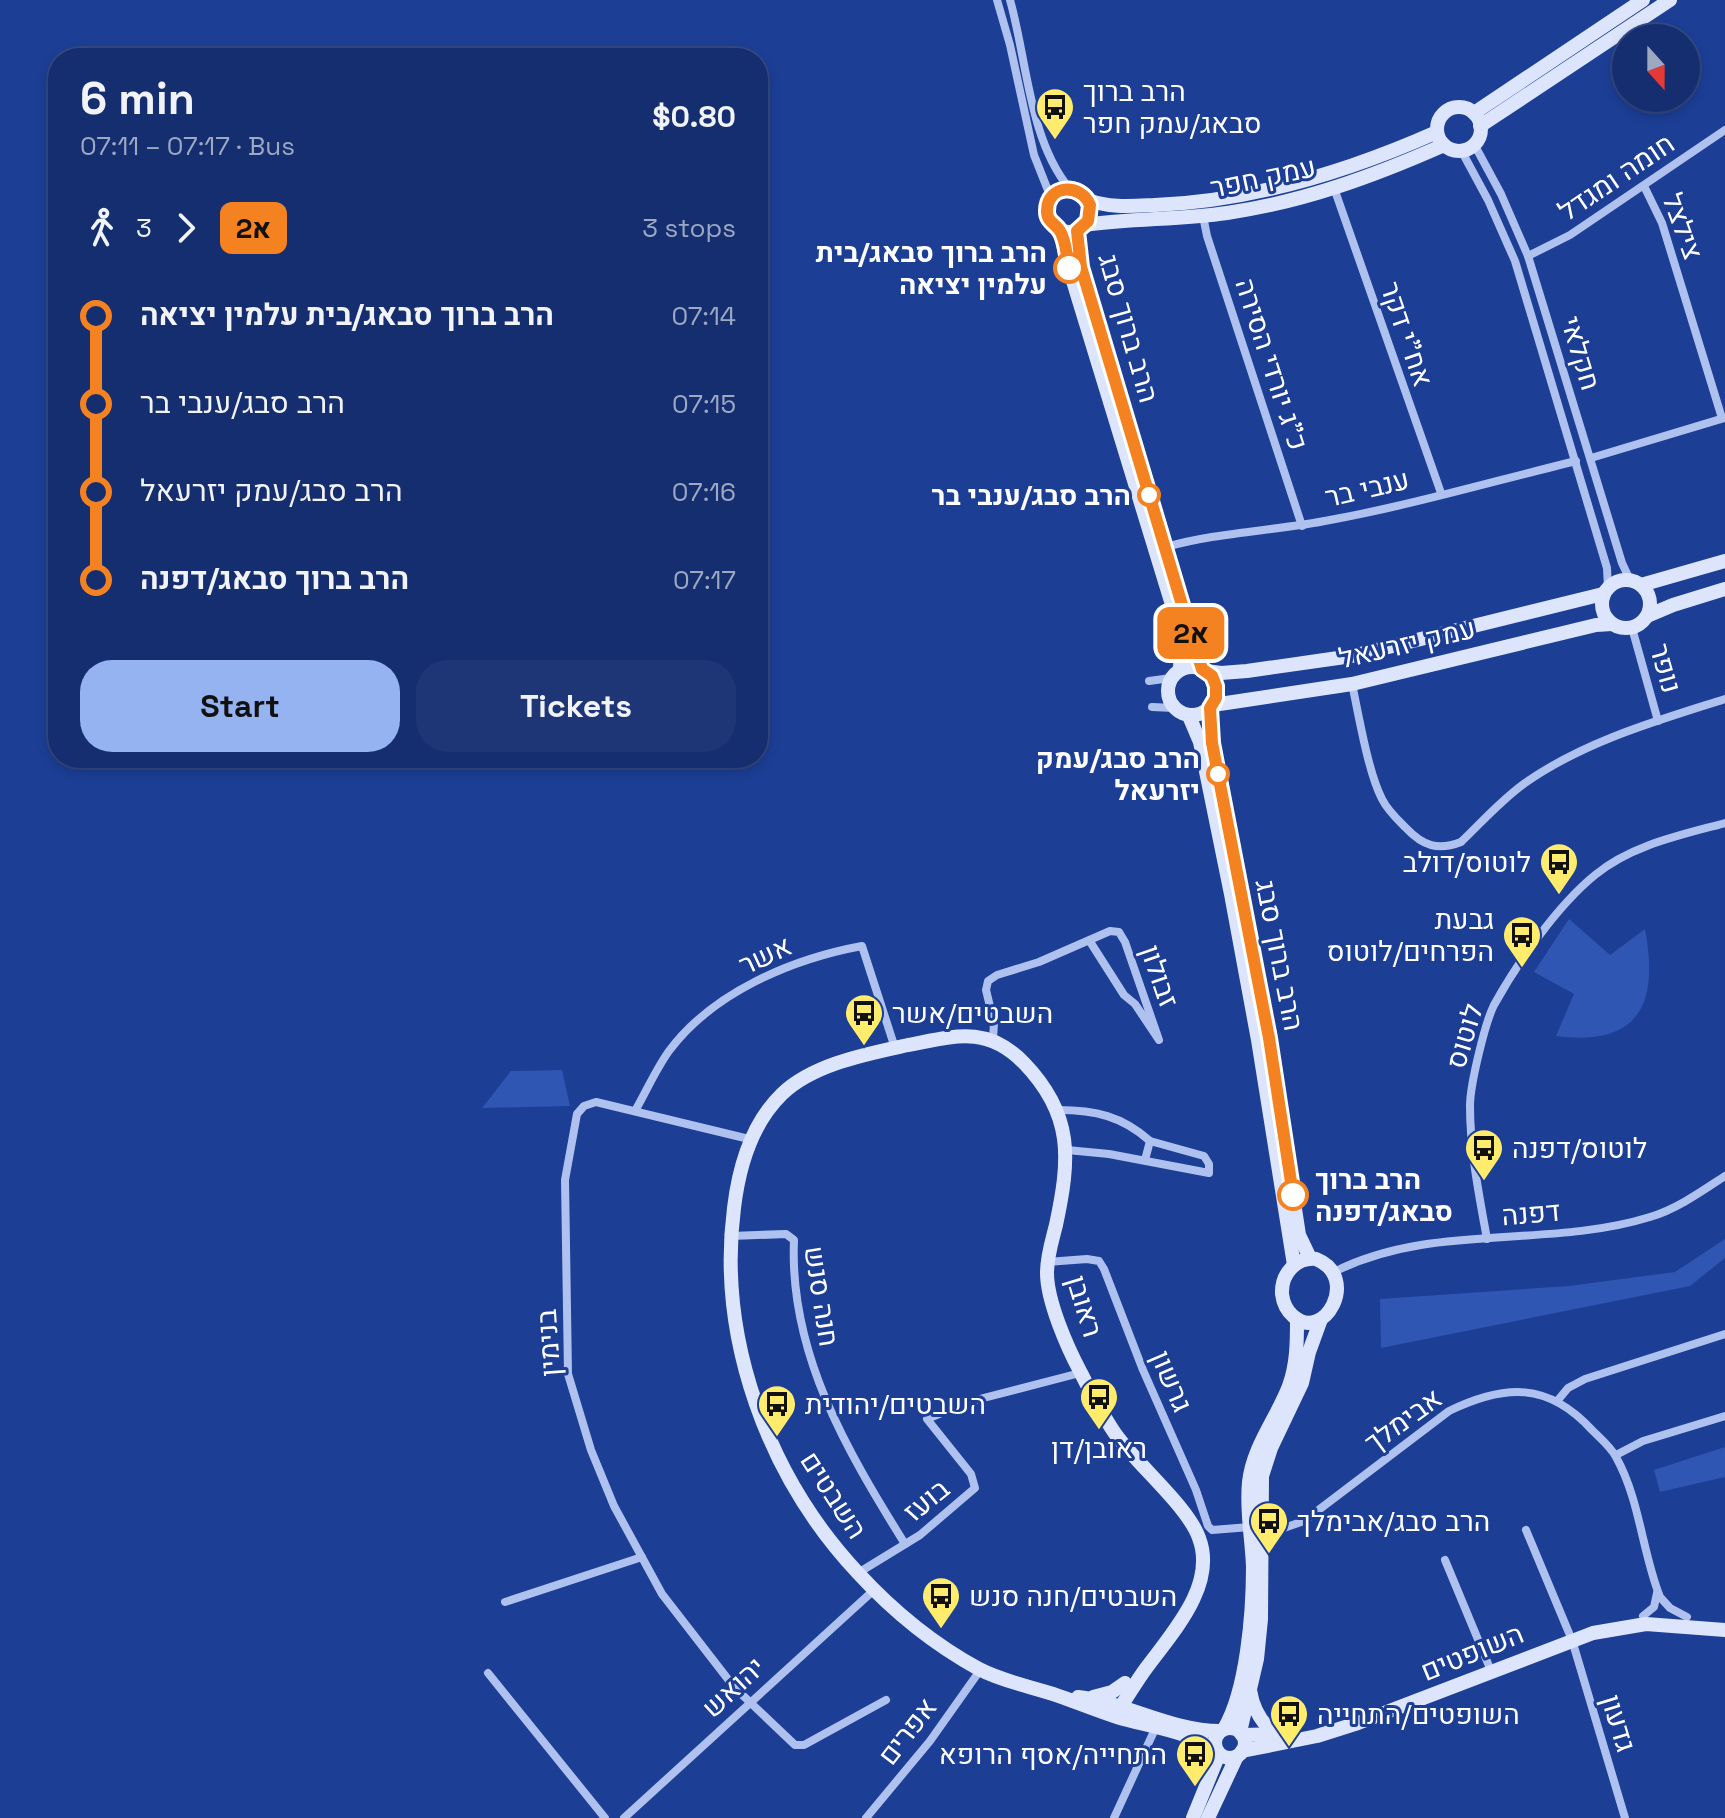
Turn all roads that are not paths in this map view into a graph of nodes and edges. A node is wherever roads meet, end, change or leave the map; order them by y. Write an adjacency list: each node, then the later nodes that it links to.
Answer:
1 (997, 0): 12 (street)
2 (1010, 0): 10 (street)
3 (1643, 0): 5 (street)
4 (1670, 0): 5 (street)
5 (1477, 120): 7 (street); 8 (street)
6 (1725, 130): 9 (street, חומה ומגדל)
7 (1441, 139): 8 (street); 11 (street, עמק חפר); 13 (street, עמק חפר)
8 (1467, 147): 17 (street, חקלאי); 20 (street, חקלאי)
9 (1644, 186): 17 (street, חומה ומגדל); 18 (street, צילצל)
10 (1069, 188): 12 (street); 13 (street)
11 (1334, 188): 14 (street, עמק חפר); 21 (street, אח"י דקר)
12 (1051, 198): 16 (street)
13 (1088, 200): 15 (street)
14 (1203, 216): 15 (street, עמק חפר); 22 (street, כ"ג יורדי הסירה)
15 (1081, 228): 16 (street); 23 (street, הרב ברוך סבג)
16 (1060, 230): 32 (street, הרב ברוך סבג)
17 (1528, 256): 19 (street, חקלאי)
18 (1724, 418): 19 (street)
19 (1591, 458): 25 (street, חקלאי)
20 (1576, 461): 21 (street, ענבי בר); 27 (street, חקלאי)
21 (1441, 493): 22 (street, ענבי בר)
22 (1302, 526): 23 (street, ענבי בר)
23 (1166, 547): 31 (street, הרב ברוך סבג)
24 (1725, 561): 25 (street)
25 (1636, 583): 27 (street); 28 (street)
26 (1725, 589): 28 (street)
27 (1605, 591): 29 (street); 31 (street, עמק יזרעאל)
28 (1647, 616): 30 (street)
29 (1612, 624): 30 (street); 34 (street, עמק יזרעאל)
30 (1632, 628): 40 (street, נופר)
31 (1204, 670): 32 (street); 36 (street)
32 (1176, 674): 33 (street); 38 (street)
33 (1149, 681)
34 (1352, 684): 36 (street, עמק יזרעאל); 40 (street)
35 (1725, 699): 40 (street)
36 (1212, 706): 39 (street); 54 (street, הרב ברוך סבג)
37 (1152, 707): 38 (street)
38 (1174, 708): 39 (street)
39 (1189, 716): 56 (street, הרב ברוך סבג)
40 (1658, 721)
41 (1725, 823): 53 (street, לוטוס)
42 (1089, 940): 42 (street, זבולון); 43 (street, זבולון)
43 (993, 1039): 44 (street); 45 (street, ראובן)
44 (895, 1048): 46 (street, אשר); 47 (street, השבטים)
45 (1058, 1110): 48 (street); 49 (street, ראובן)
46 (635, 1111): 47 (street, בנימין); 68 (street, בנימין)
47 (749, 1139): 52 (street, השבטים)
48 (1150, 1141): 50 (street); 50 (street)
49 (1067, 1150): 50 (street); 55 (street, ראובן)
50 (1145, 1160)
51 (1725, 1176): 53 (street, דפנה)
52 (730, 1236): 67 (street, חנה סנש); 70 (street, השבטים)
53 (1487, 1239): 57 (street, דפנה)
54 (1310, 1258): 56 (street); 57 (street)
55 (1047, 1262): 61 (street, ראובן); 65 (street, גרשון)
56 (1294, 1265): 58 (street)
57 (1334, 1272): 59 (street)
58 (1297, 1319): 59 (street); 65 (street)
59 (1321, 1319): 65 (street)
60 (1725, 1334): 62 (street)
61 (1080, 1373): 67 (street, בועז); 82 (street, ראובן)
62 (1558, 1400): 64 (street); 65 (street, אבימלך)
63 (1725, 1416): 64 (street)
64 (1616, 1455): 71 (street)
65 (1256, 1525): 83 (street); 91 (street)
66 (1526, 1530): 78 (street, גדעון)
67 (905, 1544): 70 (street, בועז)
68 (642, 1557): 73 (street); 87 (street, בנימין)
69 (1445, 1560): 79 (street)
70 (858, 1573): 72 (street, השבטים)
71 (1657, 1589): 74 (street); 75 (street)
72 (874, 1590): 80 (street, השבטים); 87 (street, יהואש)
73 (505, 1602)
74 (1643, 1616): 75 (street, השופטים); 78 (street, השופטים)
75 (1687, 1617): 76 (street, השופטים)
76 (1725, 1622)
77 (1725, 1630): 78 (street, השופטים)
78 (1570, 1636): 79 (street, השופטים); 95 (street, השופטים); 102 (street, גדעון)
79 (1489, 1666): 93 (street, השופטים)
80 (981, 1669): 84 (street, השבטים); 98 (street, אפרים)
81 (488, 1673): 96 (street)
82 (1130, 1684): 85 (street); 88 (street, ראובן); 89 (street)
83 (1250, 1690): 92 (street); 93 (street)
84 (1054, 1694): 85 (street); 88 (street, השבטים)
85 (1083, 1697): 88 (street)
86 (886, 1700): 87 (street, בנימין)
87 (750, 1701): 97 (street, יהואש)
88 (1117, 1708): 89 (street); 90 (street)
89 (1146, 1714): 91 (street)
90 (1155, 1729): 94 (street); 99 (street)
91 (1222, 1730): 92 (street); 94 (street)
92 (1241, 1734): 93 (street, השופטים); 95 (street)
93 (1279, 1736)
94 (1218, 1752): 95 (street); 100 (street)
95 (1240, 1754): 101 (street)
96 (605, 1818)
97 (624, 1818)
98 (866, 1818)
99 (1114, 1818)
100 (1193, 1818)
101 (1208, 1818)
102 (1625, 1818)

